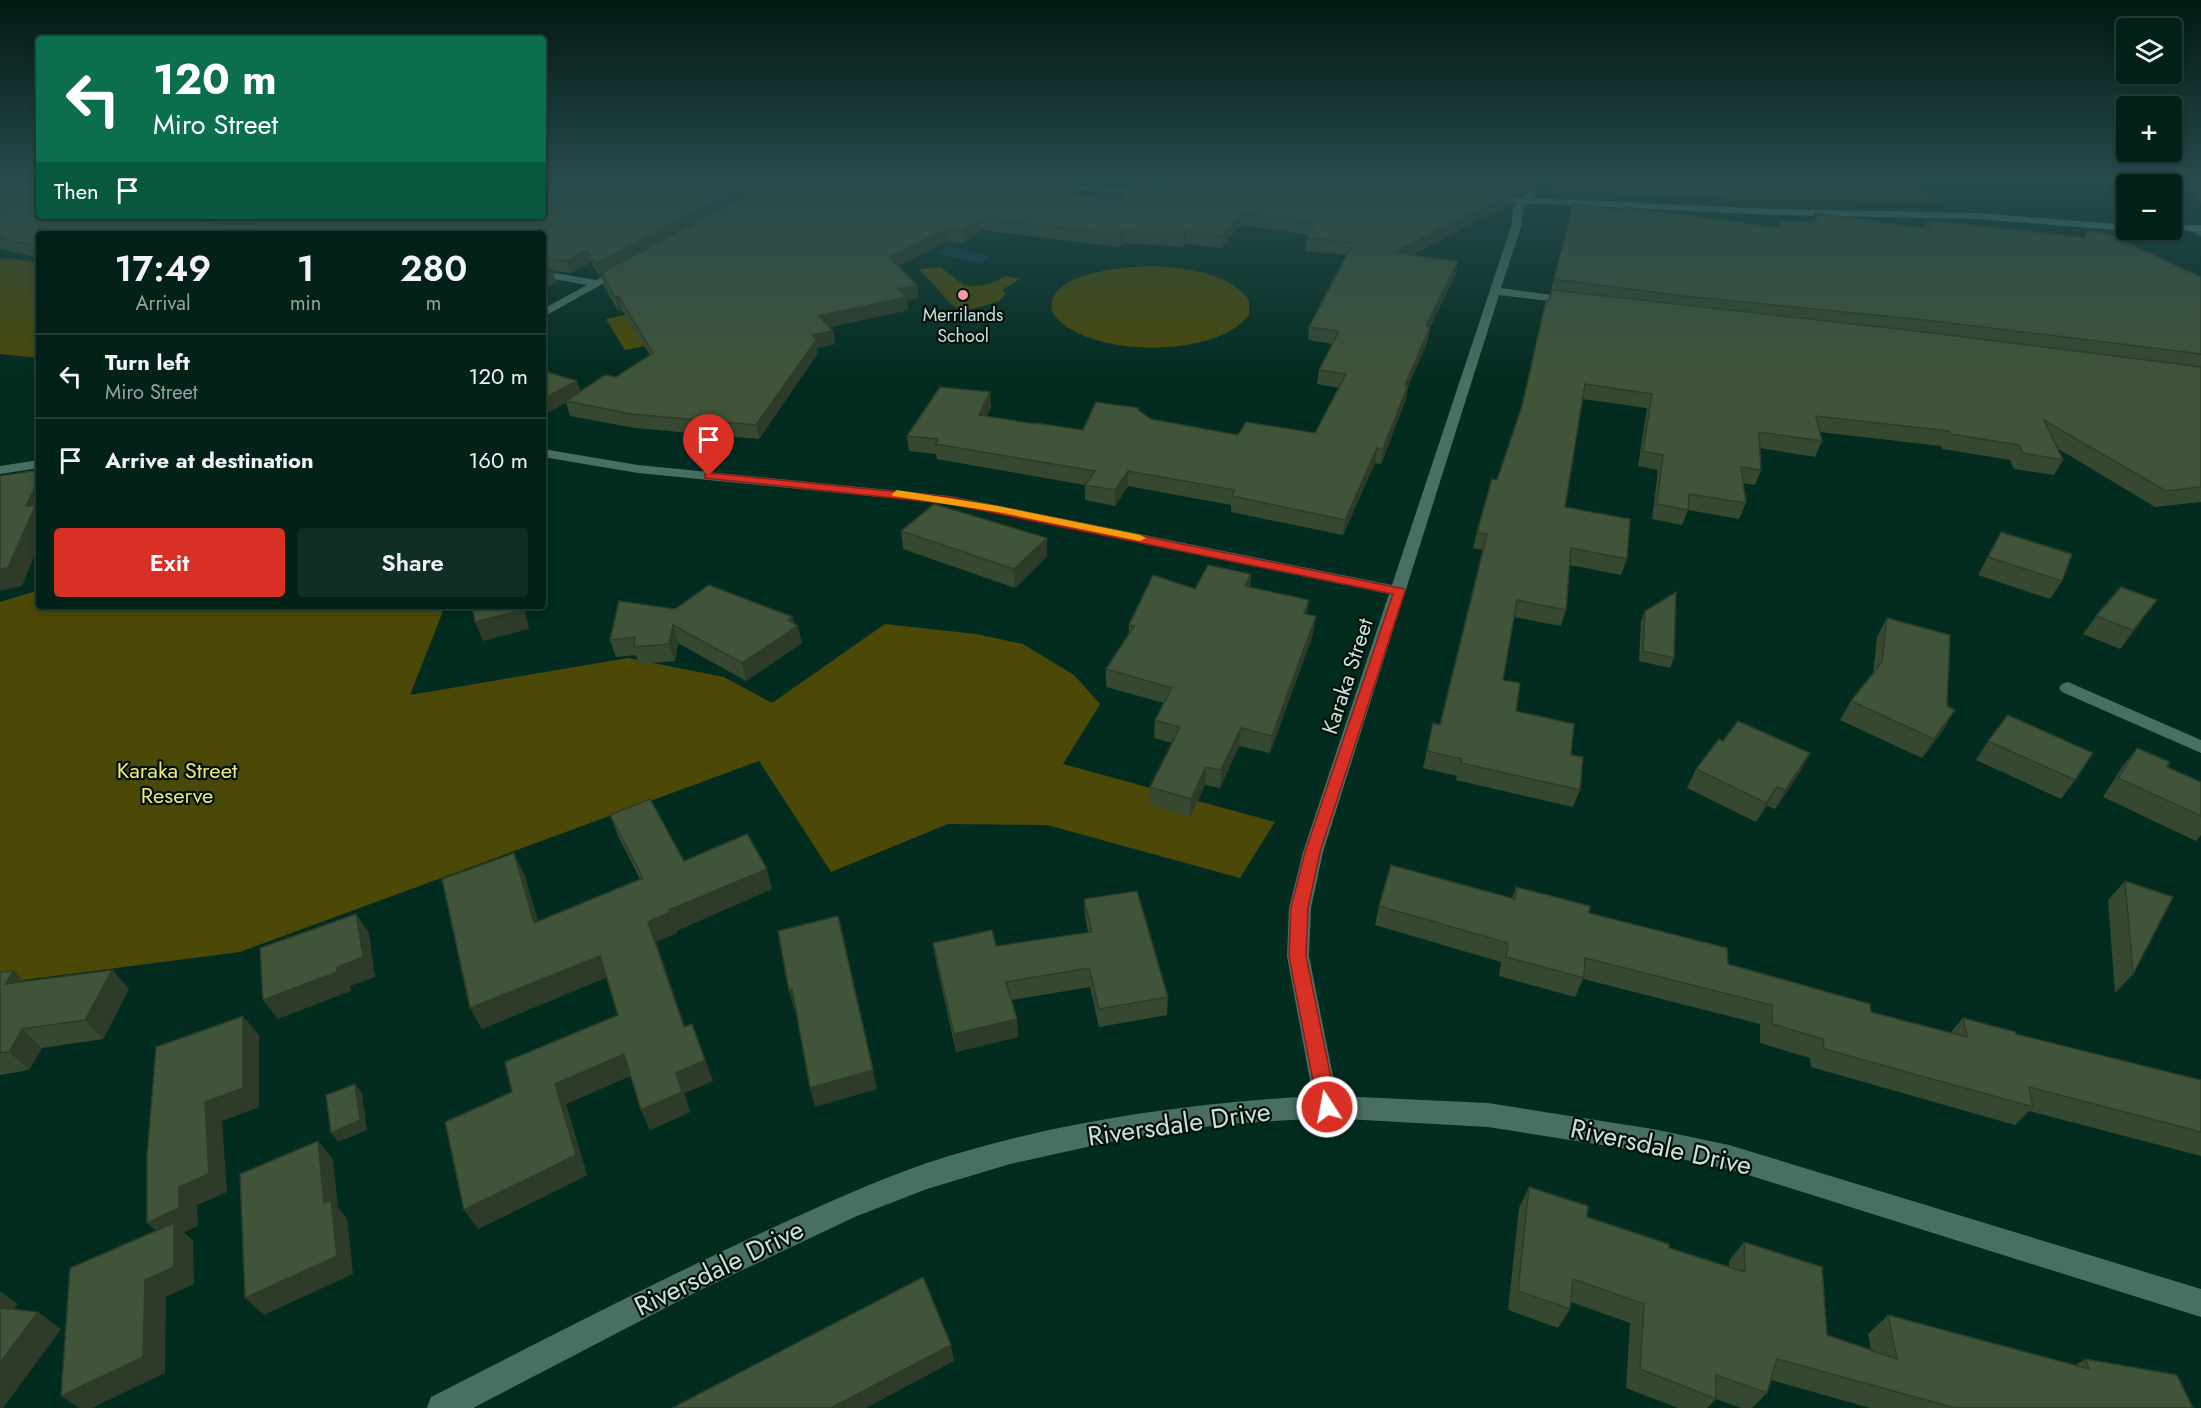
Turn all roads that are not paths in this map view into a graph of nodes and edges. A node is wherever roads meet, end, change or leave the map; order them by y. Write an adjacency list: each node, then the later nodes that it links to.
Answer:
1 (1510, 245): 5 (street, Karaka Street)
2 (635, 261): 4 (street)
3 (546, 275): 4 (street)
4 (596, 283): 7 (street)
5 (1496, 291): 6 (street); 11 (street, Karaka Street)
6 (1589, 303)
7 (546, 312)
8 (546, 454): 11 (street)
9 (36, 464): 10 (street)
10 (0, 470)
11 (1399, 591): 14 (street, Karaka Street)
12 (2068, 688): 13 (street)
13 (2201, 747)
14 (1327, 1107): 15 (street, Riversdale Drive); 16 (street, Riversdale Drive)
15 (2201, 1303)
16 (442, 1408)

